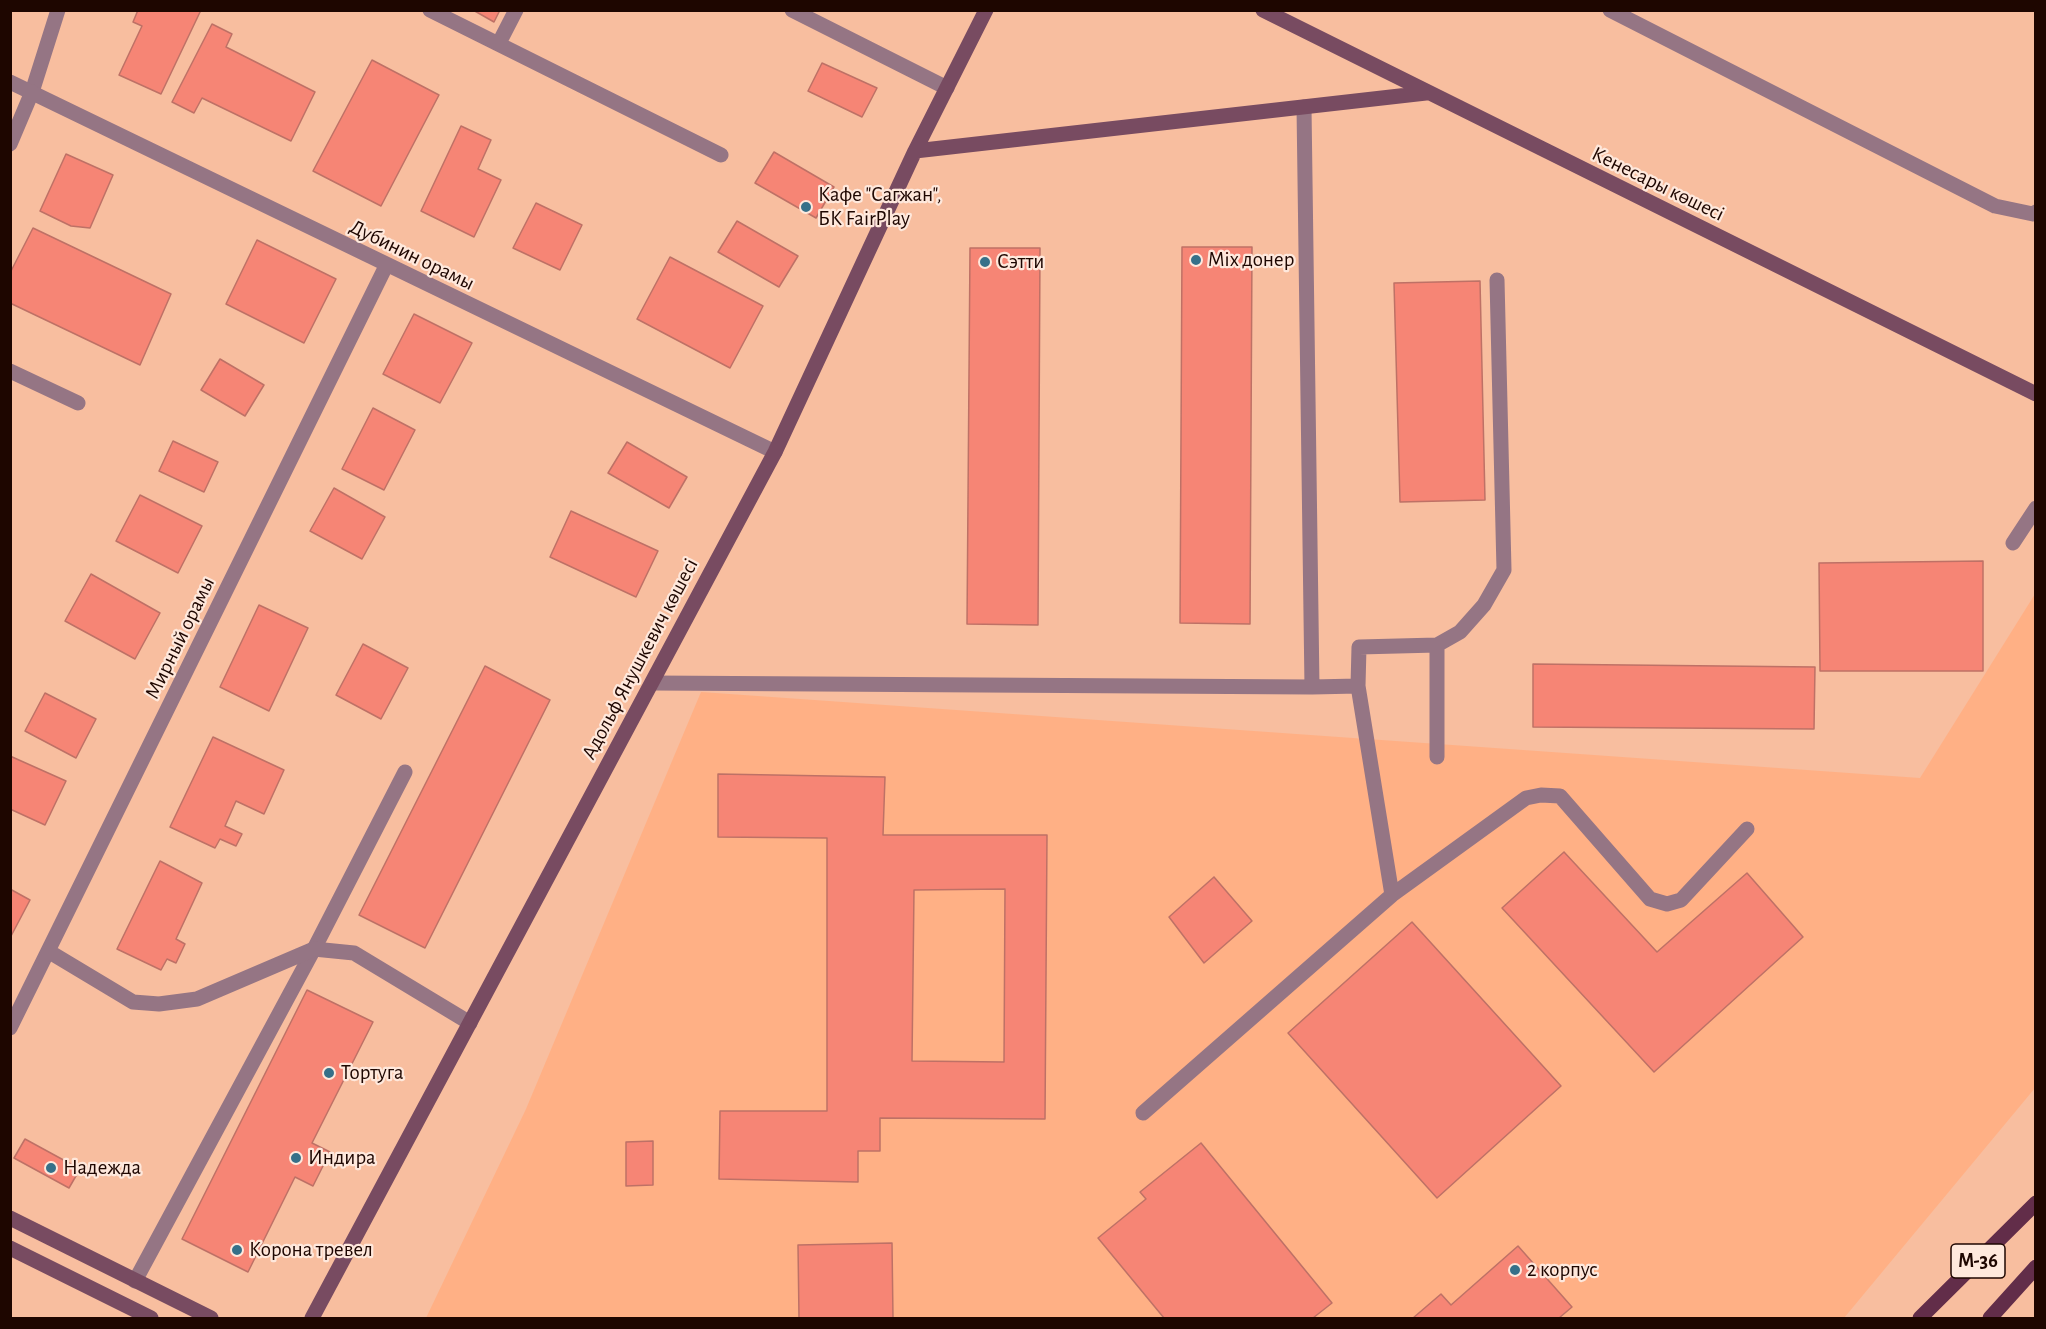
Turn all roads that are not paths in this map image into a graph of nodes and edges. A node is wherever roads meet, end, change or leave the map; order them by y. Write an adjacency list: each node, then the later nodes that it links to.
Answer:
1 (58, 10): 11 (street)
2 (430, 10): 8 (street)
3 (516, 10): 8 (street)
4 (792, 10): 10 (street)
5 (986, 10): 10 (street, Адольф Янушкевич көшесі)
6 (1263, 10): 12 (street, Кенесары көшесі)
7 (1610, 10): 17 (street)
8 (499, 44): 16 (street)
9 (10, 82): 11 (street, Дубинин орамы)
10 (947, 88): 15 (street, Адольф Янушкевич көшесі)
11 (32, 92): 14 (street); 18 (street, Дубинин орамы)
12 (1426, 93): 13 (street); 21 (street, Кенесары көшесі)
13 (1304, 107): 15 (street); 29 (street)
14 (10, 144)
15 (915, 151): 23 (street, Адольф Янушкевич көшесі)
16 (721, 154)
17 (2036, 212)
18 (386, 266): 23 (street, Дубинин орамы); 35 (street, Мирный орамы)
19 (1497, 280): 26 (street)
20 (10, 371): 22 (street)
21 (2036, 394)
22 (78, 403)
23 (775, 452): 27 (street, Адольф Янушкевич көшесі)
24 (2036, 508): 25 (street)
25 (2013, 543)
26 (1437, 645): 28 (street); 30 (street)
27 (651, 683): 29 (street); 36 (street, Адольф Янушкевич көшесі)
28 (1358, 686): 29 (street); 33 (street)
29 (1312, 687)
30 (1437, 757)
31 (405, 771): 34 (street)
32 (1747, 829): 33 (street)
33 (1392, 895): 38 (street)
34 (314, 949): 35 (street); 36 (street); 43 (street)
35 (48, 951): 37 (street, Мирный орамы)
36 (470, 1023): 46 (street, Адольф Янушкевич көшесі)
37 (10, 1028)
38 (1143, 1113)
39 (2036, 1203): 47 (main road, M-36)
40 (10, 1218): 43 (street)
41 (10, 1248): 44 (street)
42 (2036, 1267): 48 (main road, M-36)
43 (135, 1281): 45 (street)
44 (151, 1318)
45 (211, 1318)
46 (312, 1318)
47 (1920, 1318)
48 (1990, 1318)

